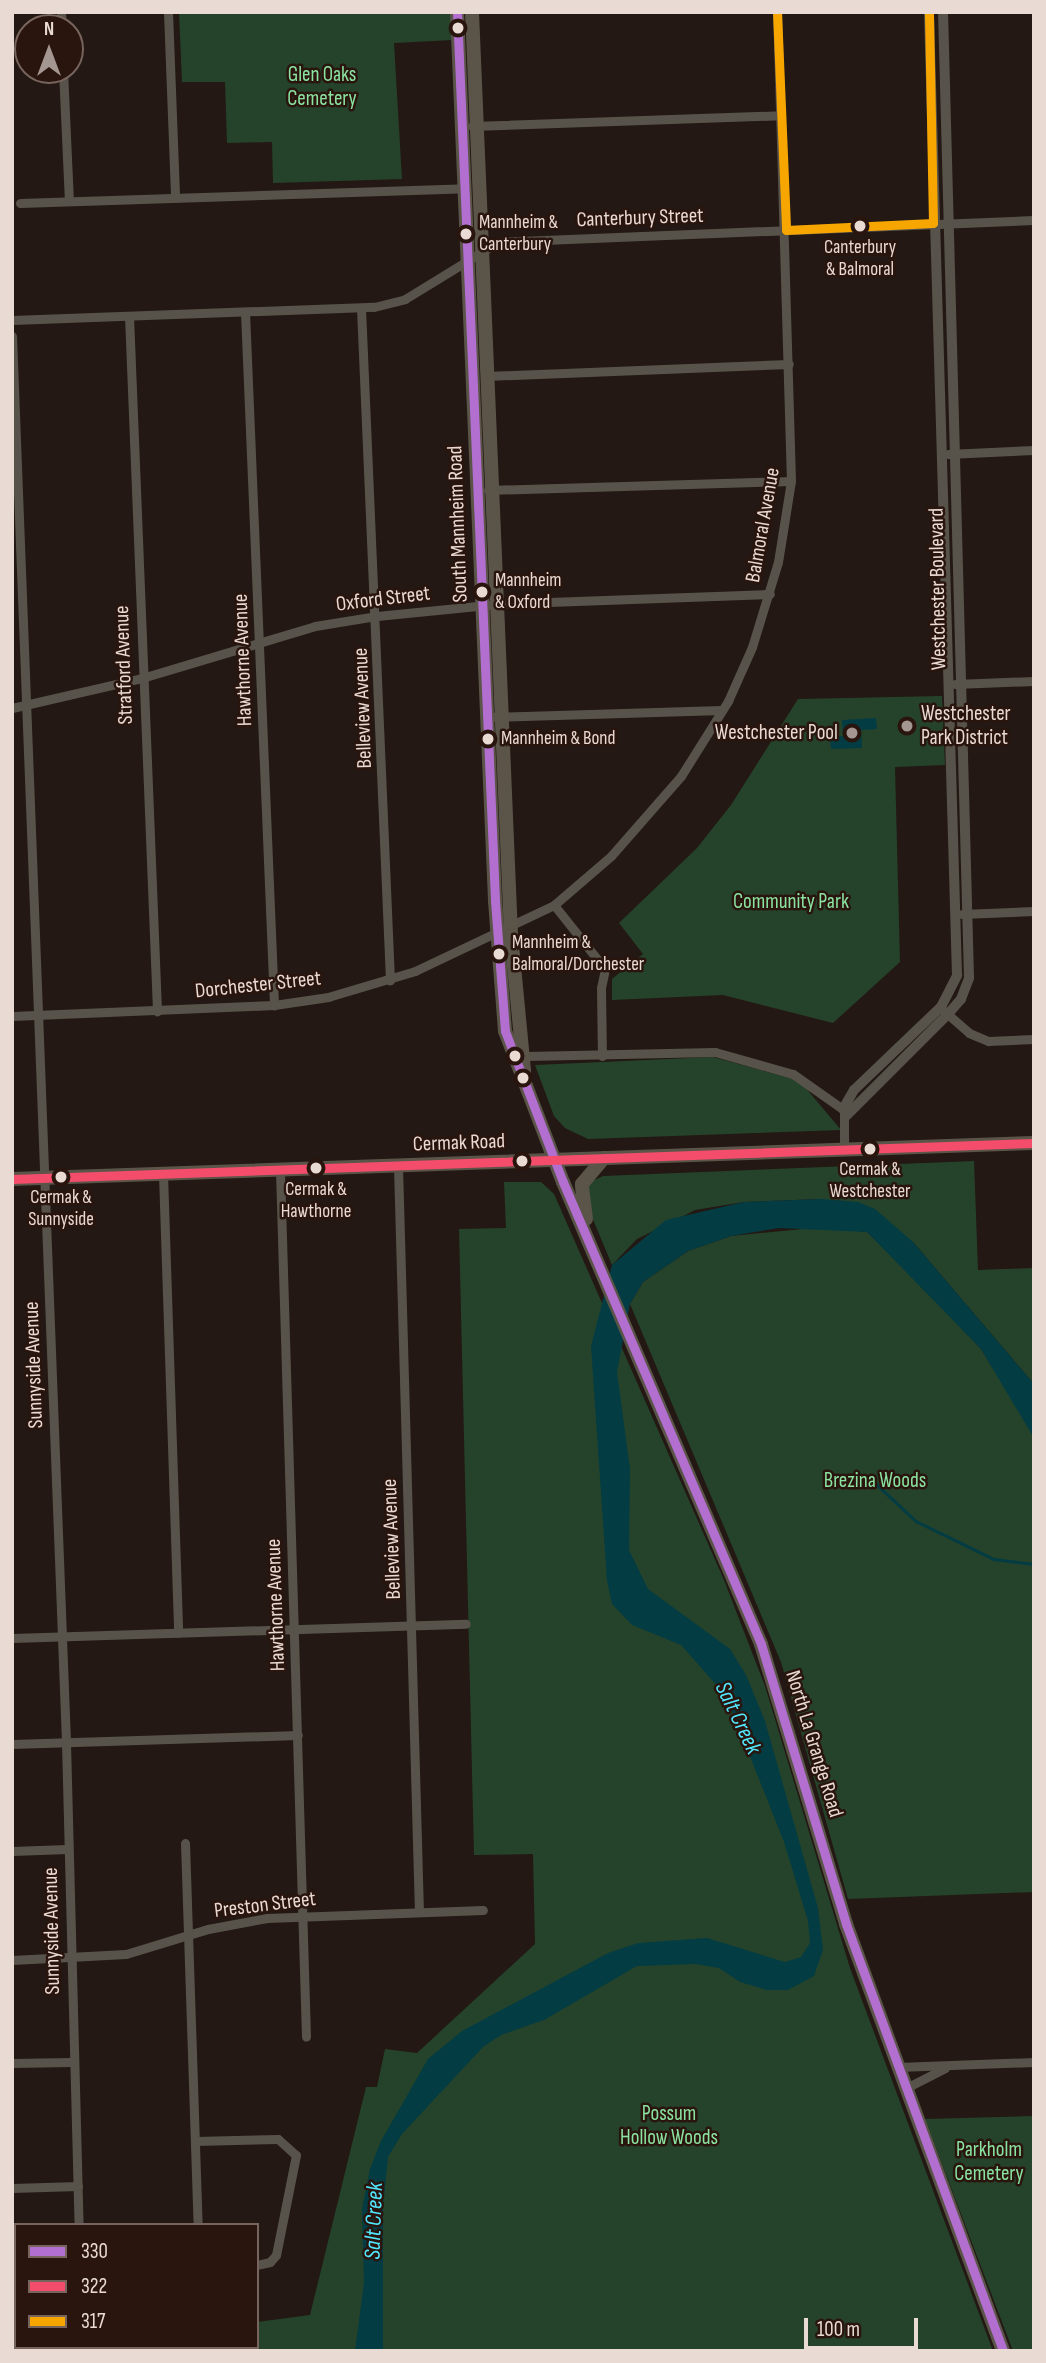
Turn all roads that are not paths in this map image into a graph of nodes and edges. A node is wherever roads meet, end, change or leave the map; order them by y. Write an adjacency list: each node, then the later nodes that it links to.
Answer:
1 (167, 12): 11 (street)
2 (457, 12): 9 (main road, South Mannheim Road)
3 (472, 12): 9 (main road, South Mannheim Road)
4 (777, 12): 8 (street, Balmoral Avenue)
5 (929, 12): 15 (street, Westchester Boulevard)
6 (943, 12): 16 (street, Westchester Boulevard)
7 (64, 84): 12 (street)
8 (781, 115): 9 (street); 17 (street, Balmoral Avenue)
9 (470, 126): 10 (main road, South Mannheim Road); 18 (main road, South Mannheim Road)
10 (466, 188): 11 (street); 18 (main road, South Mannheim Road)
11 (175, 198): 12 (street)
12 (69, 201): 13 (street)
13 (20, 203)
14 (1034, 220): 16 (street, Canterbury Street)
15 (933, 223): 16 (street, Canterbury Street); 17 (street, Canterbury Street); 27 (street, Westchester Boulevard)
16 (946, 223): 27 (street, Westchester Boulevard)
17 (786, 230): 18 (street, Canterbury Street); 24 (street, Balmoral Avenue)
18 (475, 254): 19 (street, Canterbury Street); 25 (main road, South Mannheim Road); 29 (main road, South Mannheim Road)
19 (361, 308): 20 (street, Canterbury Street); 33 (street, Belleview Avenue)
20 (245, 312): 21 (street, Canterbury Street); 34 (street, Hawthorne Avenue)
21 (129, 316): 22 (street, Canterbury Street); 35 (street, Stratford Avenue)
22 (12, 320)
23 (12, 336): 39 (street, Sunnyside Avenue)
24 (789, 364): 25 (street); 28 (street, Balmoral Avenue)
25 (487, 376): 30 (main road, South Mannheim Road)
26 (1034, 450): 27 (street)
27 (949, 454): 37 (street, Westchester Boulevard); 38 (street, Westchester Boulevard)
28 (791, 481): 30 (street); 31 (street, Balmoral Avenue)
29 (477, 490): 30 (street); 32 (main road, South Mannheim Road)
30 (493, 490): 32 (main road, South Mannheim Road)
31 (769, 594): 32 (street, Oxford Street); 41 (street, Balmoral Avenue)
32 (490, 605): 33 (street, Oxford Street); 42 (main road, South Mannheim Road)
33 (377, 616): 34 (street, Oxford Street); 49 (street, Belleview Avenue)
34 (260, 641): 35 (street, Oxford Street); 50 (street, Hawthorne Avenue)
35 (142, 678): 39 (street, Oxford Street); 52 (street, Stratford Avenue)
36 (1034, 681): 38 (street)
37 (946, 684): 38 (street); 45 (street, Westchester Boulevard)
38 (959, 684): 46 (street, Westchester Boulevard)
39 (27, 706): 40 (street, Oxford Street); 53 (street, Sunnyside Avenue)
40 (12, 708)
41 (722, 710): 42 (street); 43 (street, Balmoral Avenue)
42 (495, 717): 47 (main road, South Mannheim Road); 48 (main road, South Mannheim Road)
43 (554, 905): 47 (street, Balmoral Avenue); 56 (street)
44 (1034, 911): 46 (street)
45 (955, 914): 46 (street); 51 (street, Westchester Boulevard)
46 (968, 914): 51 (street, Westchester Boulevard)
47 (510, 928): 48 (street, Balmoral Avenue); 57 (main road, South Mannheim Road)
48 (497, 935): 49 (street, Dorchester Street); 57 (main road, South Mannheim Road)
49 (390, 980): 50 (street, Dorchester Street)
50 (274, 1005): 52 (street, Dorchester Street)
51 (944, 1011): 55 (street); 58 (street, Westchester Boulevard)
52 (157, 1012): 53 (street, Dorchester Street)
53 (40, 1015): 54 (street, Dorchester Street); 66 (street, Sunnyside Avenue)
54 (12, 1016)
55 (1034, 1039)
56 (602, 1056): 57 (street); 58 (street)
57 (525, 1066): 62 (main road, South Mannheim Road)
58 (844, 1113): 60 (street)
59 (1034, 1143): 60 (main road, Cermak Road)
60 (844, 1148): 61 (main road, Cermak Road)
61 (604, 1158): 62 (main road, Cermak Road); 68 (main road)
62 (555, 1160): 63 (main road, Cermak Road); 68 (main road, North La Grange Road)
63 (398, 1166): 64 (main road, Cermak Road); 70 (street, Belleview Avenue)
64 (280, 1171): 65 (main road, Cermak Road); 71 (street, Hawthorne Avenue)
65 (163, 1174): 66 (main road, Cermak Road); 72 (street)
66 (45, 1178): 67 (main road, Cermak Road); 73 (street, Sunnyside Avenue)
67 (12, 1180)
68 (593, 1252): 91 (main road, North La Grange Road)
69 (466, 1624): 70 (street)
70 (411, 1626): 71 (street); 82 (street, Belleview Avenue)
71 (294, 1629): 72 (street); 75 (street, Hawthorne Avenue)
72 (178, 1633): 73 (street)
73 (61, 1637): 74 (street); 76 (street, Sunnyside Avenue)
74 (12, 1638)
75 (298, 1735): 76 (street); 83 (street, Hawthorne Avenue)
76 (66, 1743): 77 (street); 79 (street, Sunnyside Avenue)
77 (12, 1744)
78 (185, 1843): 84 (street)
79 (67, 1849): 80 (street); 85 (street, Sunnyside Avenue)
80 (12, 1851)
81 (483, 1909): 82 (street, Preston Street)
82 (419, 1911): 83 (street, Preston Street)
83 (303, 1916): 84 (street, Preston Street); 87 (street, Hawthorne Avenue)
84 (188, 1936): 85 (street, Preston Street); 94 (street)
85 (69, 1958): 86 (street, Preston Street); 88 (street, Sunnyside Avenue)
86 (12, 1960)
87 (306, 2037)
88 (72, 2062): 90 (street); 95 (street, Sunnyside Avenue)
89 (1034, 2062): 92 (street)
90 (12, 2063)
91 (898, 2067): 92 (street); 93 (main road, North La Grange Road)
92 (945, 2068): 93 (street)
93 (906, 2088): 100 (main road, North La Grange Road)
94 (195, 2141): 98 (street); 99 (street)
95 (78, 2186): 96 (street); 97 (street, Sunnyside Avenue)
96 (12, 2188)
97 (79, 2223)
98 (198, 2223)
99 (259, 2265)
100 (1003, 2351)

